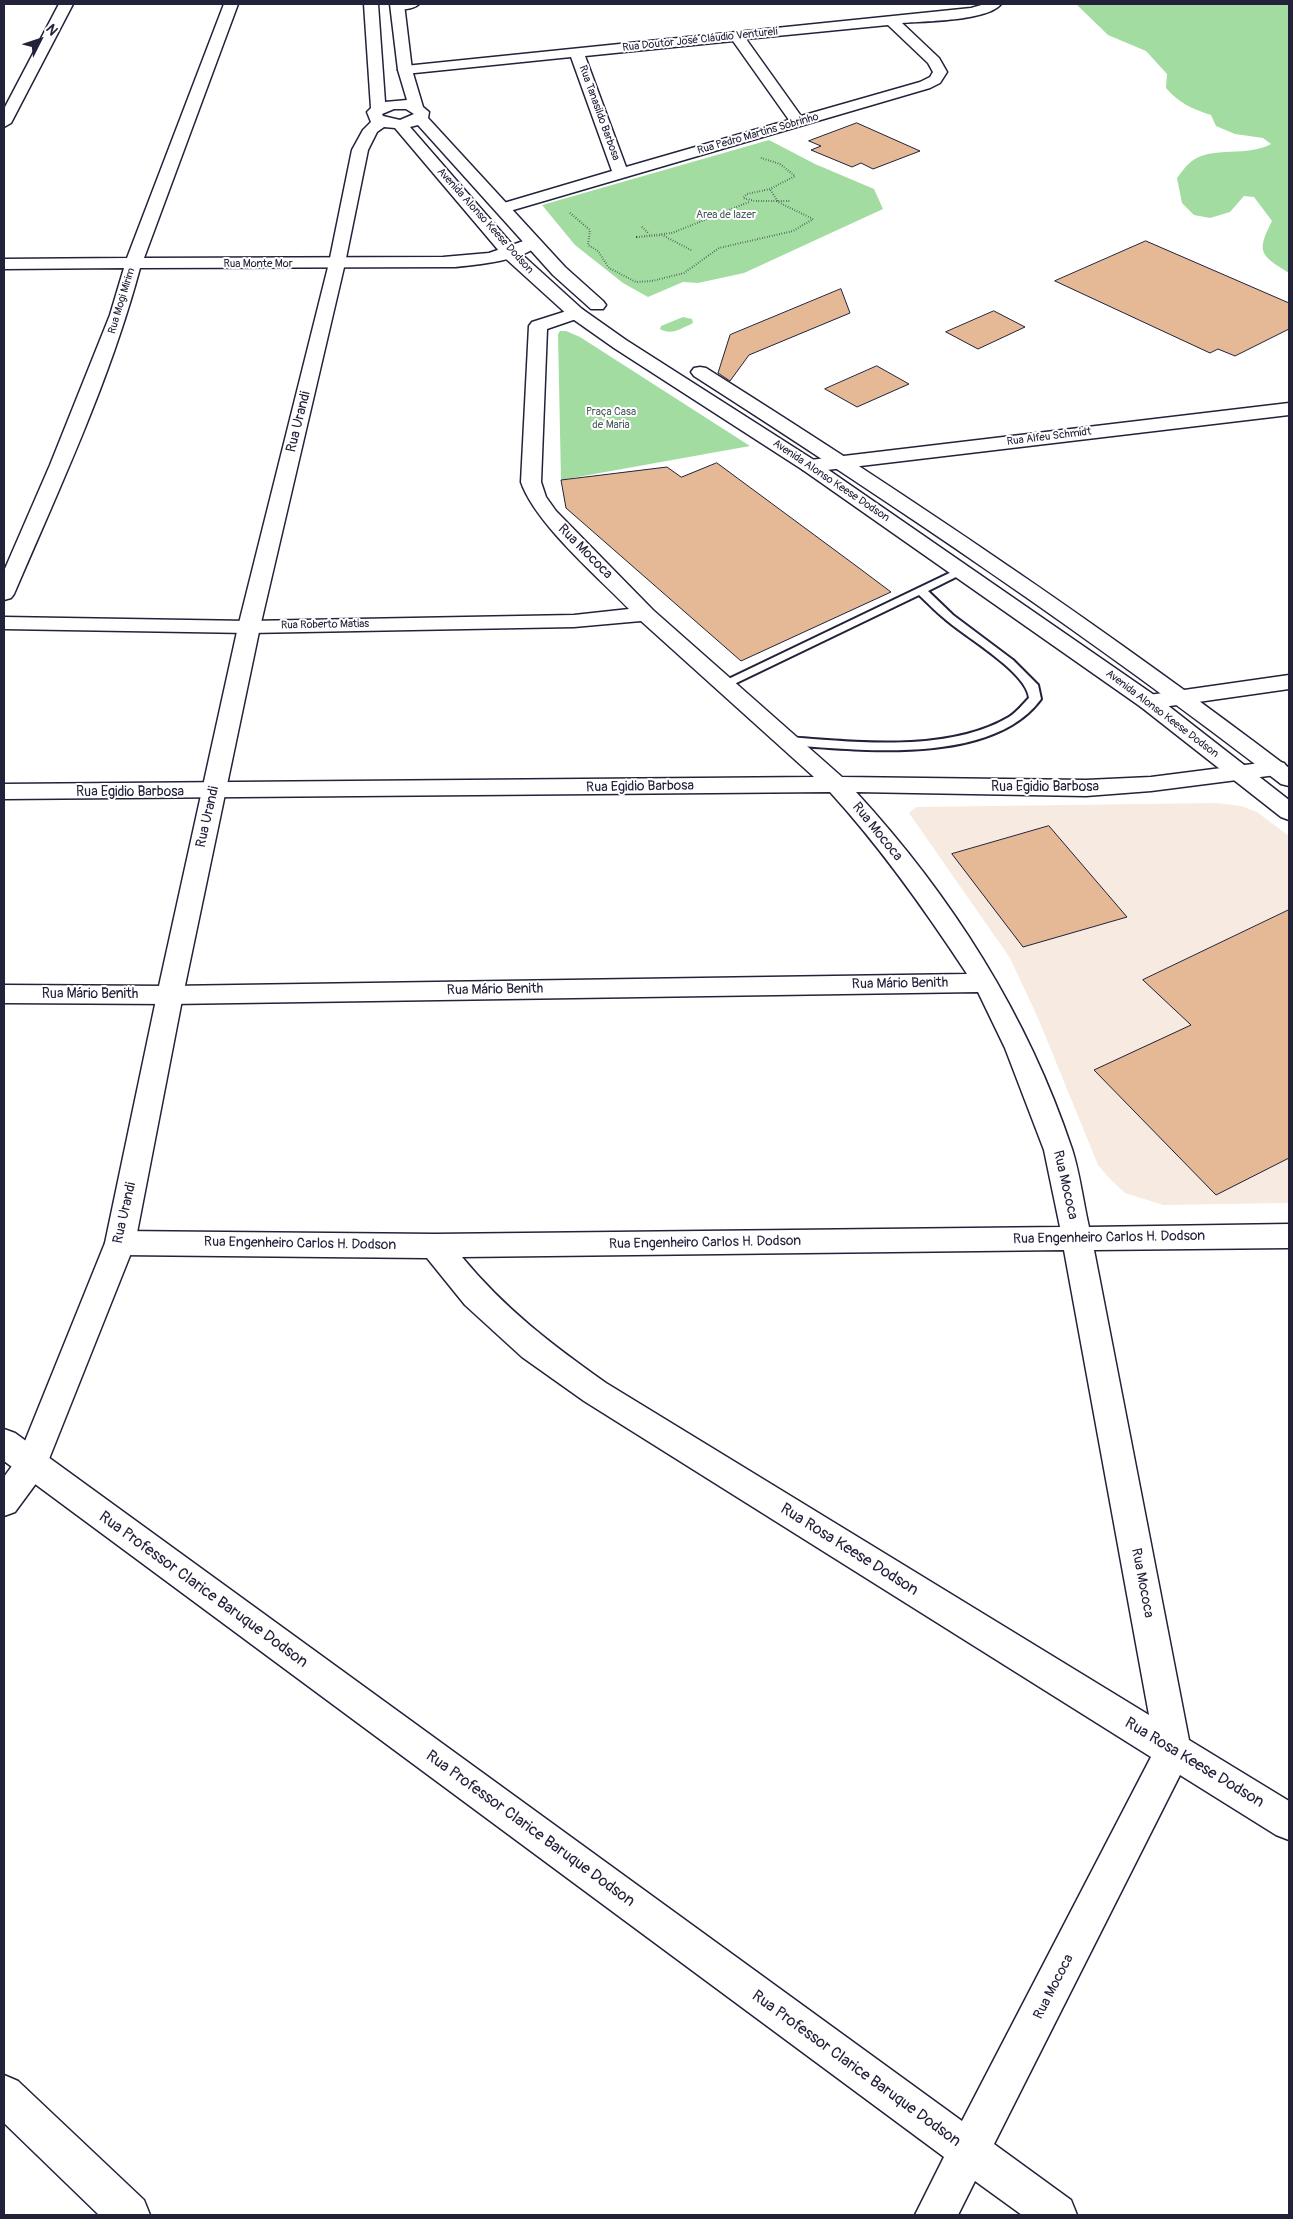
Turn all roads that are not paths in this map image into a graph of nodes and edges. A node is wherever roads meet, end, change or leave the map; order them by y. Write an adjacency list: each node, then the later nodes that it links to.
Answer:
1 (66, 4): 14 (street)
2 (231, 4): 21 (street, Rua Mogi Mirim)
3 (371, 4): 12 (street)
4 (397, 4): 5 (street); 10 (street)
5 (412, 4)
6 (994, 4): 7 (street, Rua Doutor José Cláudio Ventureli)
7 (892, 21): 8 (street, Rua Doutor José Cláudio Ventureli); 13 (street, Rua Pedro Martins Sobrinho)
8 (736, 35): 9 (street, Rua Doutor José Cláudio Ventureli); 13 (street)
9 (577, 53): 10 (street, Rua Doutor José Cláudio Ventureli); 15 (street, Rua Tanasildo Barbosa)
10 (405, 70): 11 (street)
11 (418, 112): 12 (street); 12 (street); 16 (street, Avenida Alonso Keese Dodson)
12 (386, 118): 18 (street, Avenida Alonso Keese Dodson); 19 (street, Rua Urandi)
13 (798, 122): 15 (street, Rua Pedro Martins Sobrinho)
14 (4, 123)
15 (621, 174): 16 (street, Rua Pedro Martins Sobrinho)
16 (503, 208): 17 (street, Avenida Alonso Keese Dodson)
17 (532, 243): 18 (street); 23 (street, Avenida Alonso Keese Dodson)
18 (512, 254): 19 (street, Rua Monte Mor); 22 (street, Avenida Alonso Keese Dodson)
19 (337, 263): 21 (street, Rua Monte Mor); 33 (street, Rua Urandi)
20 (4, 264): 21 (street, Rua Monte Mor)
21 (132, 265): 30 (street, Rua Mogi Mirim)
22 (576, 313): 27 (street, Avenida Alonso Keese Dodson); 31 (street, Rua Mococa)
23 (623, 324)
24 (682, 361): 26 (street, Avenida Alonso Keese Dodson)
25 (1289, 410): 26 (street, Rua Alfeu Schmidt)
26 (841, 461): 27 (street, Rua Alfeu Schmidt); 36 (street, Avenida Alonso Keese Dodson)
27 (810, 466): 28 (street, Avenida Alonso Keese Dodson)
28 (960, 570): 29 (lane); 37 (street, Avenida Alonso Keese Dodson)
29 (921, 590): 35 (lane); 38 (lane)
30 (4, 594)
31 (646, 614): 33 (street, Rua Roberto Matias); 35 (street, Rua Mococa)
32 (4, 623): 33 (street, Rua Roberto Matias)
33 (249, 627): 42 (street, Rua Urandi)
34 (1289, 682): 36 (street)
35 (724, 684): 38 (street, Rua Mococa)
36 (1182, 697): 37 (street); 40 (street, Avenida Alonso Keese Dodson)
37 (1149, 702): 39 (street, Avenida Alonso Keese Dodson)
38 (787, 741): 41 (street, Rua Mococa)
39 (1240, 773): 40 (street, Rua Egidio Barbosa); 41 (street, Rua Egidio Barbosa); 44 (street, Avenida Alonso Keese Dodson)
40 (1282, 773)
41 (836, 784): 42 (street, Rua Egidio Barbosa); 45 (street, Rua Mococa)
42 (215, 791): 43 (street, Rua Egidio Barbosa); 47 (street, Rua Urandi)
43 (4, 792)
44 (1289, 812)
45 (986, 982): 47 (street, Rua Mário Benith); 49 (street, Rua Mococa)
46 (4, 994): 47 (street, Rua Mário Benith)
47 (170, 995): 50 (street, Rua Urandi)
48 (1289, 1236): 49 (street, Rua Engenheiro Carlos H. Dodson)
49 (1077, 1239): 51 (street, Rua Engenheiro Carlos H. Dodson); 55 (street, Rua Mococa)
50 (120, 1242): 51 (street, Rua Engenheiro Carlos H. Dodson); 53 (street, Rua Urandi)
51 (435, 1246): 55 (street, Rua Rosa Keese Dodson)
52 (4, 1444): 53 (street, Rua Professor Clarice Baruque Dodson)
53 (32, 1464): 54 (street, Rua Urandi); 58 (street, Rua Professor Clarice Baruque Dodson)
54 (4, 1502)
55 (1173, 1751): 56 (street, Rua Rosa Keese Dodson); 58 (street, Rua Mococa)
56 (1289, 1822)
57 (4, 2095): 59 (street)
58 (970, 2152): 60 (street, Rua Mococa); 61 (street, Rua Professor Clarice Baruque Dodson)
59 (129, 2215)
60 (936, 2215)
61 (1056, 2215)

